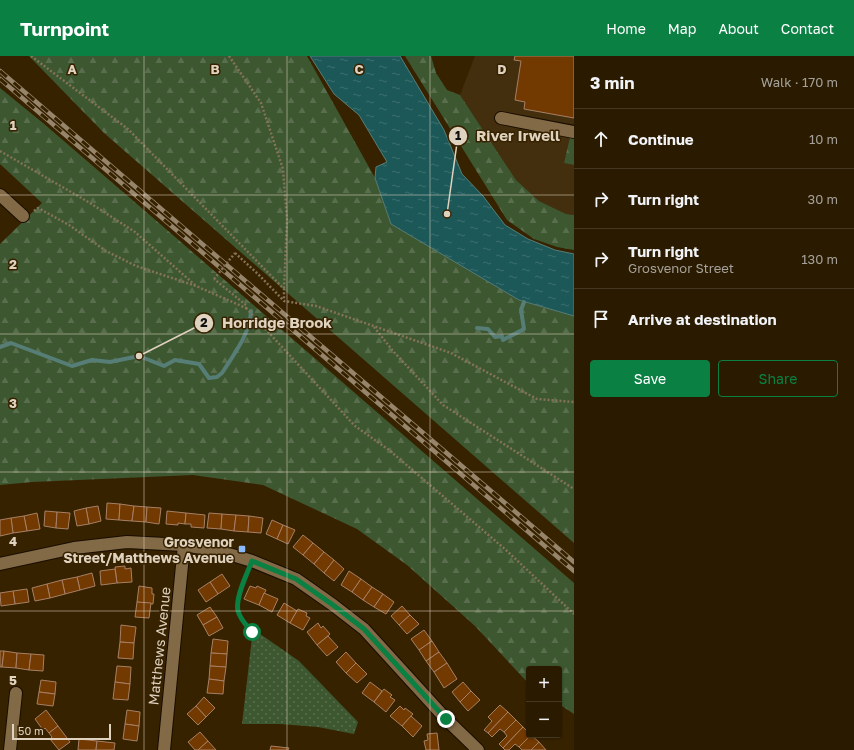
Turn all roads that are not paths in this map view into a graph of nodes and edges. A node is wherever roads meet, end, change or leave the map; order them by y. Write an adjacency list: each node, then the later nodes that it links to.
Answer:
1 (501, 118): 2 (street)
2 (574, 132)
3 (0, 196): 4 (street)
4 (23, 216)
5 (184, 545): 6 (street); 9 (street, Matthews Avenue); 10 (street)
6 (0, 564)
7 (16, 693): 8 (street)
8 (10, 750)
9 (164, 750)
10 (478, 750)

